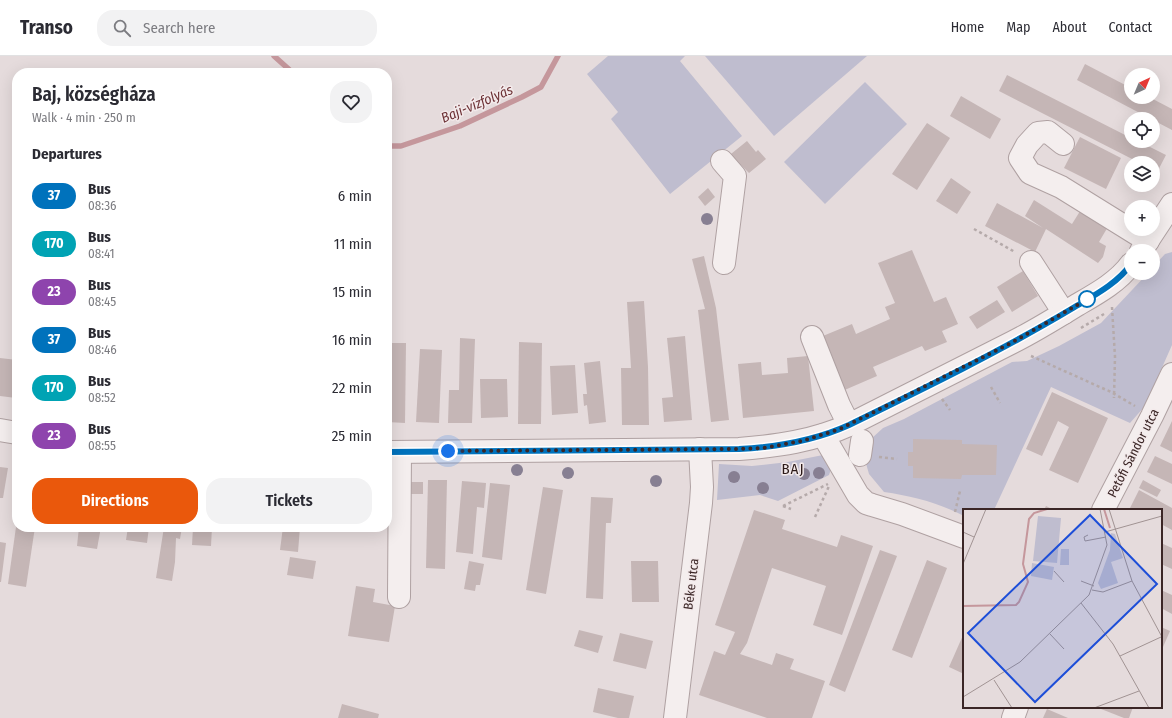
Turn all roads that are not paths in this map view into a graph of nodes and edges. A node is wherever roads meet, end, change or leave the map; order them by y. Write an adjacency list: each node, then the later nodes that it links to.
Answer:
1 (1063, 144): 4 (street)
2 (722, 161): 7 (street)
3 (1171, 210): 5 (street)
4 (1141, 244)
5 (1146, 244)
6 (1031, 262): 9 (street)
7 (724, 263)
8 (1124, 273): 9 (street)
9 (1064, 313): 15 (street)
10 (812, 337): 15 (street)
11 (1172, 374): 18 (street, Petőfi Sándor utca)
12 (0, 430): 13 (street)
13 (12, 432)
14 (823, 435): 15 (street); 16 (street); 19 (street)
15 (857, 440)
16 (700, 449): 17 (street); 22 (street, Béke utca)
17 (394, 452): 20 (street)
18 (1104, 509)
19 (963, 537)
20 (400, 597)
21 (1017, 708): 23 (street)
22 (675, 718)
23 (1013, 718)

